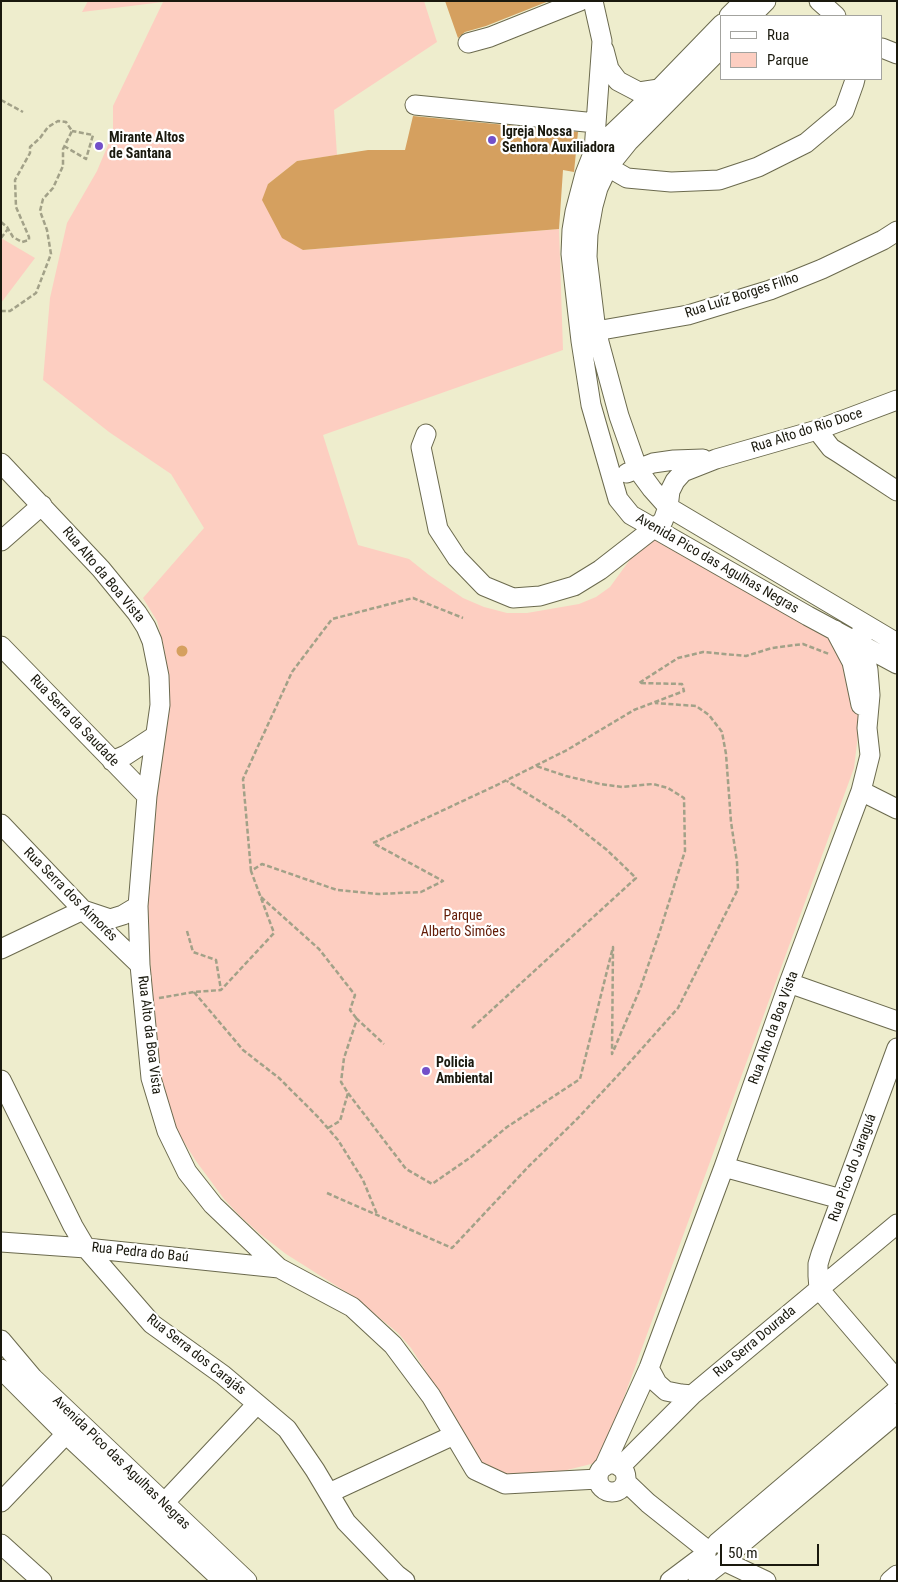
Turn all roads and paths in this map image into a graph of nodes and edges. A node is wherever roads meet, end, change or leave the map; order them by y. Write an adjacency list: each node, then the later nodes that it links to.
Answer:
1 (580, 1): 11 (street)
2 (593, 1): 10 (street)
3 (744, 1): 6 (street)
4 (766, 1): 7 (street)
5 (819, 1): 8 (street)
6 (730, 15)
7 (752, 15)
8 (835, 15)
9 (720, 26): 16 (street)
10 (602, 41): 16 (street); 20 (street)
11 (468, 43)
12 (883, 48): 14 (street)
13 (720, 49): 24 (street, Avenida Pico das Agulhas Negras)
14 (897, 54)
15 (854, 80): 24 (street)
16 (659, 89): 23 (street)
17 (1, 100): 19 (path)
18 (415, 105): 20 (street)
19 (23, 112)
20 (596, 123): 23 (street)
21 (72, 131): 22 (path); 22 (path); 26 (path)
22 (64, 146): 29 (path)
23 (594, 150): 24 (street); 30 (street, Avenida Pico das Agulhas Negras)
24 (608, 167): 30 (street, Avenida Pico das Agulhas Negras)
25 (1, 222): 26 (path)
26 (8, 229): 28 (path)
27 (897, 231): 30 (street, Rua Luíz Borges Filho)
28 (1, 238)
29 (1, 311)
30 (588, 336): 36 (street, Avenida Pico das Agulhas Negras); 37 (street, Avenida Pico das Agulhas Negras)
31 (897, 400): 32 (street, Rua Alto do Rio Doce)
32 (817, 430): 34 (street, Rua Alto do Rio Doce); 38 (street)
33 (426, 434): 41 (street)
34 (716, 459): 36 (street); 40 (street)
35 (1, 463): 39 (street, Rua Alto da Boa Vista)
36 (638, 470): 37 (street); 40 (street, Avenida Pico das Agulhas Negras)
37 (614, 484): 41 (street, Avenida Pico das Agulhas Negras)
38 (897, 491)
39 (42, 505): 42 (street); 53 (street, Rua Alto da Boa Vista)
40 (668, 507): 41 (street); 44 (street, Avenida Pico das Agulhas Negras)
41 (653, 529): 45 (street, Avenida Pico das Agulhas Negras)
42 (1, 542)
43 (463, 618): 61 (path)
44 (862, 623): 46 (street, Avenida Pico das Agulhas Negras); 47 (street, Rua Alto da Boa Vista)
45 (835, 630): 47 (street, Avenida Pico das Agulhas Negras); 49 (street)
46 (895, 640)
47 (862, 645): 50 (street, Avenida Pico das Agulhas Negras); 52 (street, Rua Alto da Boa Vista)
48 (1, 646): 54 (street, Rua Serra da Saudade)
49 (852, 662): 51 (path); 52 (street)
50 (897, 664)
51 (654, 703): 55 (path); 83 (path)
52 (866, 728): 57 (street, Rua Alto da Boa Vista)
53 (155, 736): 54 (street); 58 (street, Rua Alto da Boa Vista)
54 (112, 761): 58 (street, Rua Serra da Saudade)
55 (536, 766): 56 (path); 78 (path)
56 (507, 780): 61 (path); 74 (path)
57 (861, 791): 59 (street); 68 (street, Rua Alto da Boa Vista)
58 (147, 796): 63 (street, Rua Alto da Boa Vista)
59 (897, 809)
60 (1, 824): 64 (street, Rua Serra dos Aimorés)
61 (251, 871): 62 (path)
62 (260, 897): 69 (path); 72 (path)
63 (138, 906): 64 (street); 67 (street, Rua Alto da Boa Vista)
64 (83, 910): 66 (street); 67 (street, Rua Serra dos Aimorés)
65 (187, 931): 69 (path)
66 (1, 949)
67 (140, 965): 71 (street, Rua Alto da Boa Vista)
68 (789, 983): 73 (street); 80 (street, Rua Alto da Boa Vista)
69 (221, 990): 70 (path)
70 (194, 992): 71 (path); 79 (path)
71 (144, 1001): 87 (street, Rua Alto da Boa Vista)
72 (357, 1019): 75 (path); 78 (path)
73 (897, 1021)
74 (472, 1028)
75 (384, 1044)
76 (897, 1048): 82 (street, Rua Pico do Jaraguá)
77 (1, 1080): 86 (street, Rua Serra dos Carajás)
78 (348, 1093): 79 (path)
79 (328, 1128): 83 (path)
80 (724, 1167): 82 (street); 90 (street, Rua Alto da Boa Vista)
81 (327, 1192): 83 (path)
82 (841, 1198): 88 (street, Rua Pico do Jaraguá)
83 (378, 1215)
84 (897, 1224): 88 (street, Rua Serra Dourada)
85 (1, 1242): 86 (street, Rua Pedra do Baú)
86 (86, 1248): 87 (street, Rua Pedra do Baú); 95 (street, Rua Serra dos Carajás)
87 (279, 1268): 98 (street, Rua Alto da Boa Vista)
88 (819, 1289): 92 (street); 94 (street, Rua Serra Dourada)
89 (1, 1340): 102 (street, Avenida Pico das Agulhas Negras)
90 (649, 1368): 94 (street); 99 (street, Rua Alto da Boa Vista)
91 (1, 1369): 97 (street, Avenida Pico das Agulhas Negras)
92 (897, 1380)
93 (897, 1390): 104 (street)
94 (692, 1395): 99 (street, Rua Serra Dourada)
95 (257, 1404): 100 (street, Rua Serra dos Carajás); 102 (street)
96 (897, 1413): 104 (street)
97 (66, 1434): 101 (street); 105 (street, Avenida Pico das Agulhas Negras)
98 (454, 1435): 99 (street, Rua Alto da Boa Vista); 100 (street)
99 (613, 1475): 104 (street)
100 (328, 1493): 107 (street, Rua Serra dos Carajás)
101 (1, 1502)
102 (164, 1504): 105 (street, Avenida Pico das Agulhas Negras)
103 (1, 1544): 108 (street)
104 (717, 1555): 110 (street); 111 (street); 112 (street)
105 (219, 1575): 109 (street, Avenida Pico das Agulhas Negras)
106 (897, 1575): 113 (street)
107 (401, 1579)
108 (42, 1581)
109 (246, 1581)
110 (670, 1581)
111 (698, 1581)
112 (766, 1581)
113 (890, 1581)

